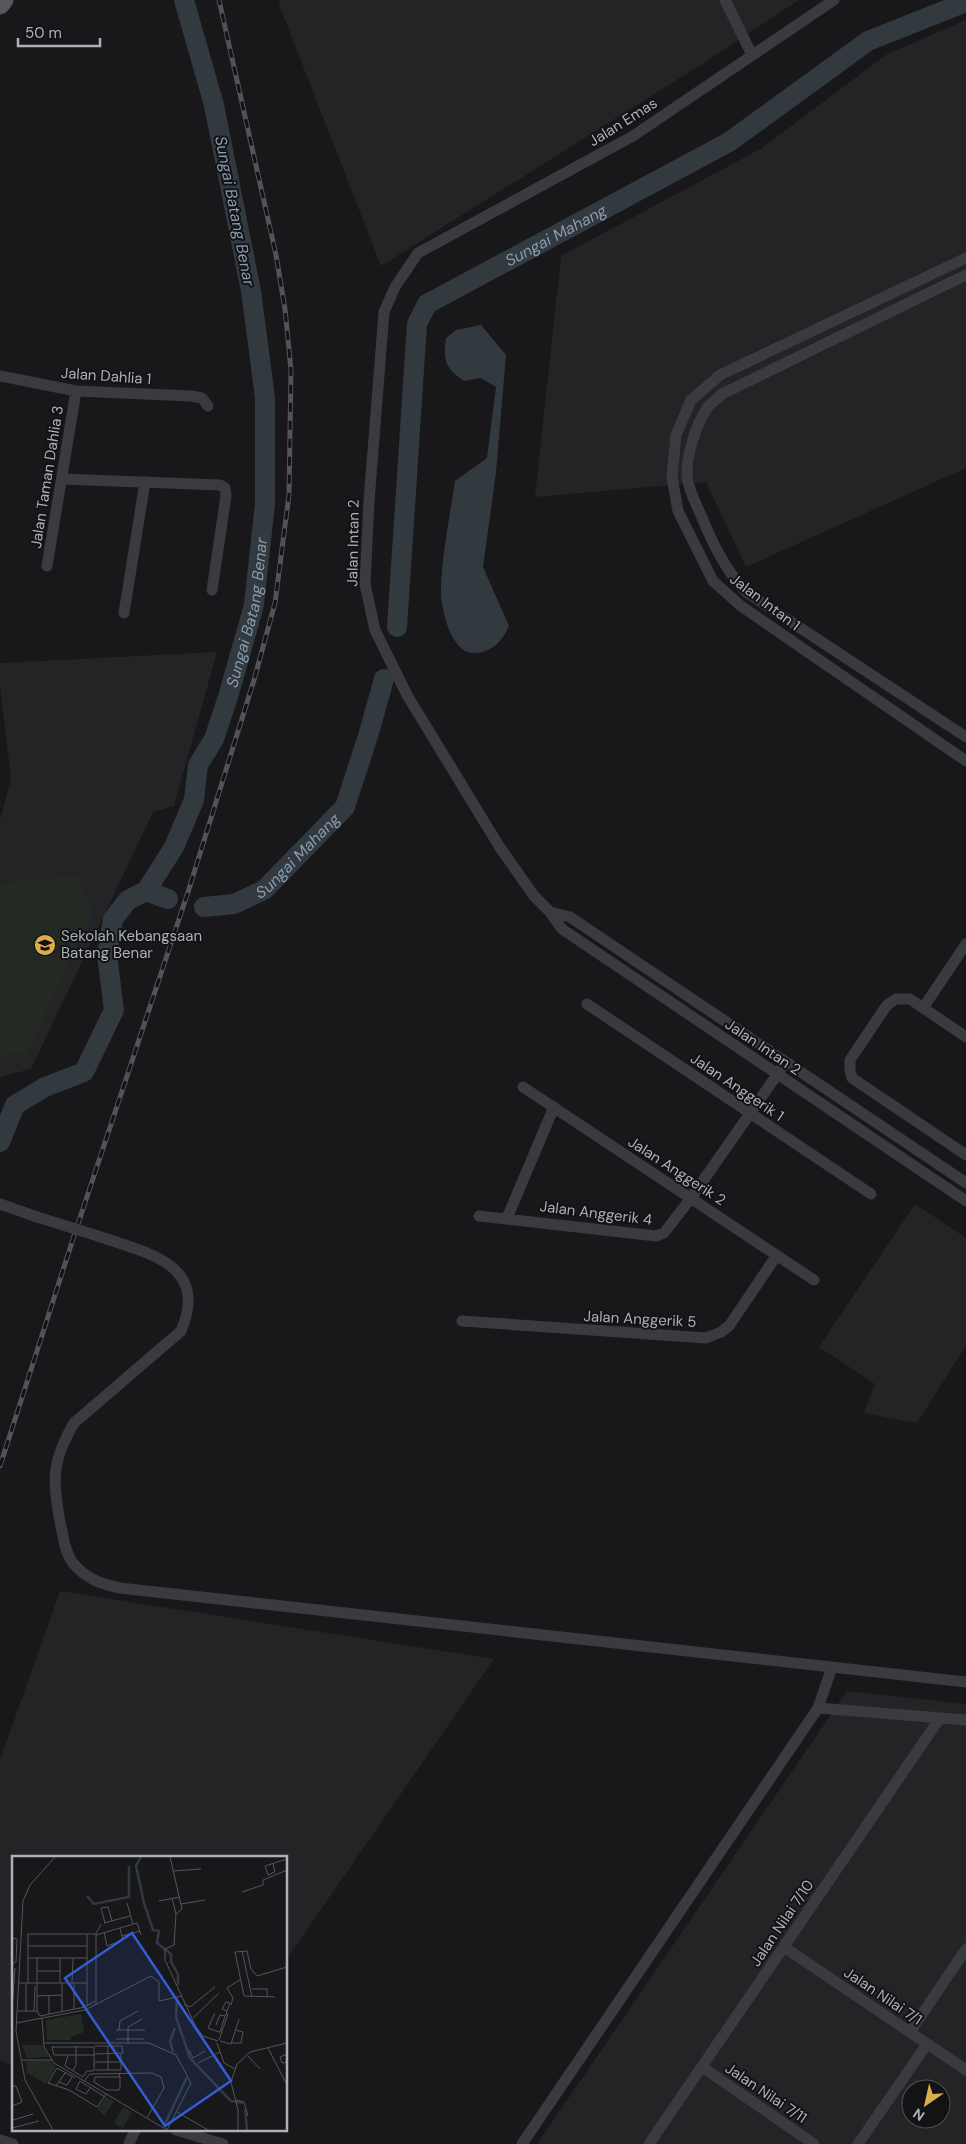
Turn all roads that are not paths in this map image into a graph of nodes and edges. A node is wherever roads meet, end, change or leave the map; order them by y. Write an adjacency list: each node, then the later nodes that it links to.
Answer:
1 (1, 0): 4 (main road)
2 (725, 0): 5 (street)
3 (834, 0): 5 (street, Jalan Emas)
4 (0, 5)
5 (752, 55): 6 (street, Jalan Emas)
6 (418, 253): 19 (street, Jalan Intan 2)
7 (966, 258): 18 (street, Jalan Intan 1)
8 (966, 275): 17 (street, Jalan Intan 1)
9 (0, 376): 10 (street, Jalan Dahlia 1)
10 (76, 391): 11 (street, Jalan Dahlia 1); 12 (street, Jalan Taman Dahlia 3)
11 (208, 406)
12 (62, 479): 13 (street); 14 (street, Jalan Taman Dahlia 3)
13 (145, 482): 15 (street); 16 (street)
14 (47, 566)
15 (212, 590)
16 (124, 613)
17 (966, 737)
18 (966, 761)
19 (550, 912): 24 (street, Jalan Intan 2); 25 (street, Jalan Intan 2)
20 (966, 944): 22 (street)
21 (586, 1004): 28 (street, Jalan Anggerik 1)
22 (923, 1008): 23 (street); 29 (street)
23 (966, 1038)
24 (786, 1062): 25 (street, Jalan Anggerik 4); 30 (street, Jalan Intan 2)
25 (777, 1074): 28 (street, Jalan Anggerik 4); 33 (street, Jalan Intan 2)
26 (523, 1087): 27 (street, Jalan Anggerik 2)
27 (554, 1107): 32 (street, Jalan Anggerik 2); 36 (street)
28 (750, 1113): 31 (street, Jalan Anggerik 1); 32 (street, Jalan Anggerik 4)
29 (966, 1155)
30 (966, 1183)
31 (870, 1194)
32 (691, 1198): 36 (street, Jalan Anggerik 4); 37 (street, Jalan Anggerik 2)
33 (966, 1201)
34 (0, 1204): 40 (street, bridge)
35 (479, 1216): 36 (street, Jalan Anggerik 4)
36 (507, 1218)
37 (777, 1256): 38 (street, Jalan Anggerik 2); 39 (street, Jalan Anggerik 5)
38 (814, 1280)
39 (462, 1322)
40 (832, 1667): 41 (street); 42 (street)
41 (966, 1682)
42 (818, 1708): 43 (street); 57 (street)
43 (940, 1718): 44 (street); 45 (street, Jalan Nilai 7/10)
44 (966, 1720)
45 (784, 1947): 47 (street, Jalan Nilai 7/1); 49 (street, Jalan Nilai 7/10)
46 (966, 1949): 47 (street)
47 (910, 2032): 48 (street, Jalan Nilai 7/1)
48 (927, 2044): 50 (street, Jalan Nilai 7/1); 60 (street)
49 (702, 2067): 58 (street, Jalan Nilai 7/10); 59 (street, Jalan Nilai 7/11)
50 (966, 2070)
51 (134, 2132): 55 (street)
52 (183, 2132): 56 (street)
53 (0, 2140): 54 (street)
54 (13, 2144)
55 (129, 2144)
56 (223, 2144)
57 (522, 2144)
58 (649, 2144)
59 (814, 2144)
60 (858, 2144)

